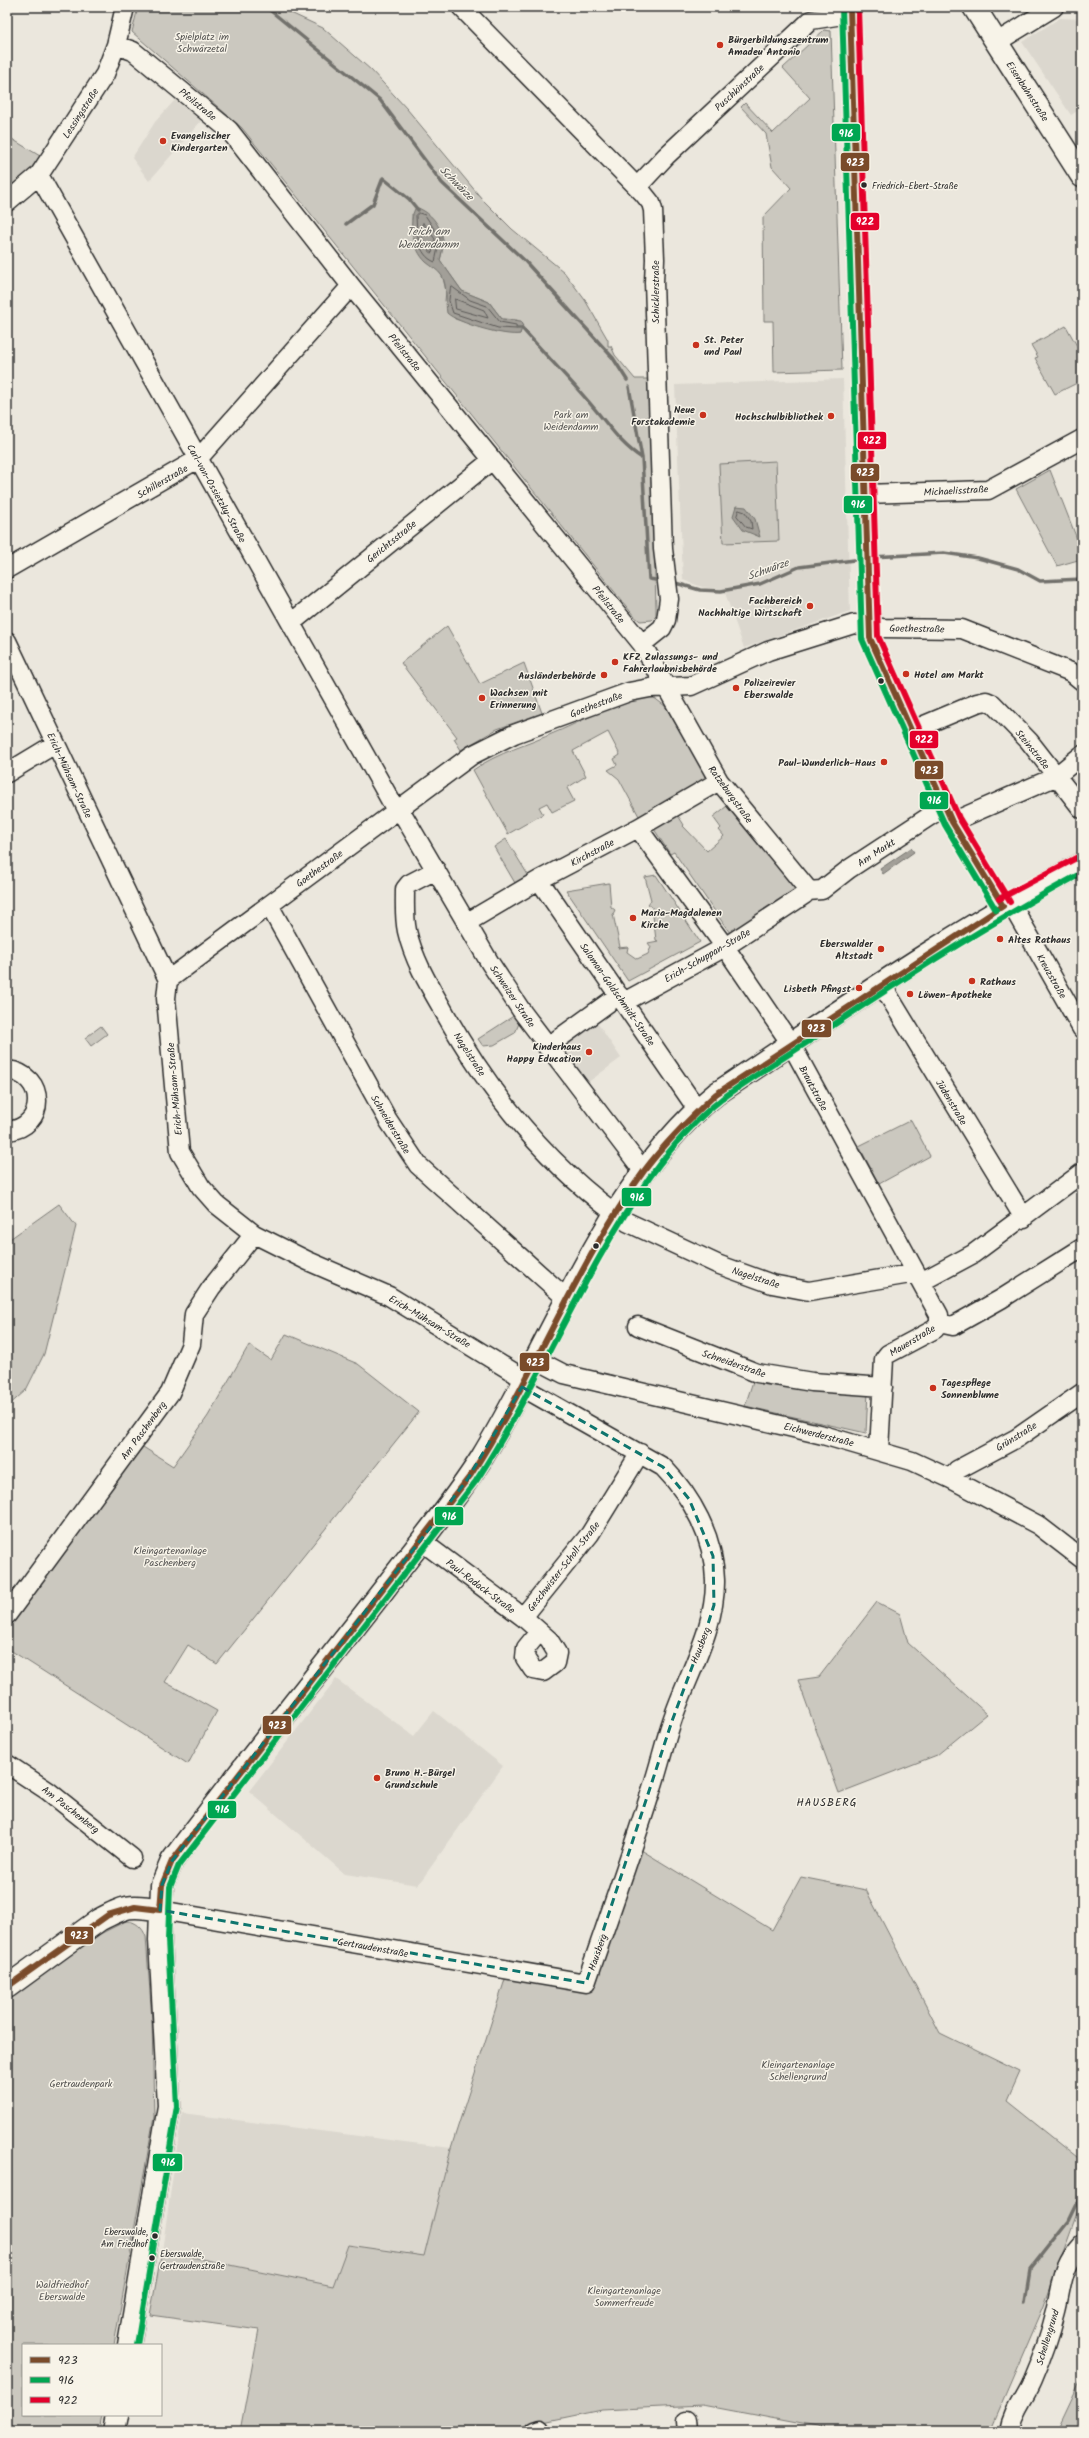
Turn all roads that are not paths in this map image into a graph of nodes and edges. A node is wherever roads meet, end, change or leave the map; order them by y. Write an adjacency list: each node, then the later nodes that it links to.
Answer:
1 (125, 7): 7 (street, Lessingstraße)
2 (461, 7): 10 (street, Schicklerstraße)
3 (974, 7): 6 (main road, Eisenbahnstraße)
4 (1054, 7): 6 (street)
5 (850, 10): 10 (street, Puschkinstraße); 16 (street)
6 (997, 42): 9 (main road, Eisenbahnstraße)
7 (116, 45): 8 (street, Lessingstraße); 12 (street, Pfeilstraße)
8 (39, 175): 11 (street, Lessingstraße); 14 (street, Carl-von-Ossietzky-Straße)
9 (1082, 176)
10 (641, 192): 21 (street, Schicklerstraße)
11 (7, 202)
12 (351, 286): 14 (street, Schillerstraße); 15 (street, Pfeilstraße)
13 (1082, 439): 16 (street, Michaelisstraße)
14 (198, 459): 17 (street, Schillerstraße); 18 (street, Carl-von-Ossietzky-Straße)
15 (492, 460): 18 (street, Gerichtsstraße); 21 (street, Pfeilstraße)
16 (864, 494): 19 (street)
17 (7, 569)
18 (291, 623): 31 (street, Carl-von-Ossietzky-Straße)
19 (869, 625): 22 (street, Goethestraße); 23 (street, Goethestraße); 24 (street)
20 (7, 641): 25 (street, Erich-Mühsam-Straße)
21 (642, 644): 23 (street, Pfeilstraße)
22 (1082, 681)
23 (666, 688): 29 (street, Ratzeburgstraße); 31 (street, Goethestraße)
24 (910, 731): 28 (street, Steinstraße); 32 (street)
25 (55, 744): 27 (street); 42 (street, Erich-Mühsam-Straße)
26 (1082, 755): 28 (street, Am Markt)
27 (7, 773)
28 (1055, 777): 30 (street, Steinstraße); 32 (street, Am Markt)
29 (719, 781): 33 (street, Kirchstraße); 37 (street, Ratzeburgstraße)
30 (1082, 809)
31 (398, 810): 35 (street, Schweizer Straße); 38 (street, Goethestraße)
32 (949, 815): 37 (street, Am Markt); 39 (street)
33 (638, 828): 36 (street, Kirchstraße); 41 (street, Brautstraße)
34 (1082, 864): 39 (main road)
35 (436, 870): 40 (street, Schweizer Straße); 53 (street, Nagelstraße)
36 (539, 880): 40 (street, Kirchstraße); 44 (street, Salomon-Goldschmidt-Straße)
37 (807, 892): 41 (street, Erich-Schuppan-Straße)
38 (269, 905): 42 (street, Goethestraße); 58 (street, Schneiderstraße)
39 (1009, 906): 43 (main road); 45 (street, Kreuzstraße)
40 (466, 923): 47 (street, Schweizer Straße)
41 (725, 947): 44 (street, Erich-Schuppan-Straße); 46 (street, Brautstraße)
42 (168, 980): 55 (street, Erich-Mühsam-Straße)
43 (882, 985): 46 (main road); 54 (street, Jüdenstraße)
44 (622, 998): 47 (street, Erich-Schuppan-Straße); 49 (street, Salomon-Goldschmidt-Straße)
45 (1082, 1029)
46 (791, 1044): 49 (main road); 57 (street, Brautstraße)
47 (547, 1047): 51 (street, Schweizer Straße)
48 (7, 1070): 50 (street)
49 (697, 1109): 51 (main road)
50 (7, 1131)
51 (644, 1172): 53 (main road)
52 (1082, 1173): 54 (street, Nagelstraße)
53 (622, 1218): 57 (street, Nagelstraße); 58 (main road)
54 (1024, 1218): 57 (street, Nagelstraße)
55 (254, 1234): 62 (street, Erich-Mühsam-Straße); 70 (street, Am Paschenberg)
56 (1082, 1248): 59 (street, Mauerstraße)
57 (919, 1277): 59 (street, Brautstraße)
58 (568, 1300): 61 (main road)
59 (939, 1323): 63 (street, Mauerstraße)
60 (638, 1326): 63 (street, Schneiderstraße)
61 (537, 1360): 62 (main road); 65 (street, Eichwerderstraße)
62 (524, 1383): 66 (street, Hausberg); 68 (main road)
63 (883, 1386): 65 (street, Mauerstraße)
64 (1082, 1393): 67 (street, Grünstraße)
65 (879, 1450): 67 (street, Eichwerderstraße)
66 (640, 1453): 71 (street, Geschwister-Scholl-Straße); 76 (street, Hausberg)
67 (951, 1479): 69 (street, Eichwerderstraße)
68 (421, 1541): 71 (street, Paul-Radack-Straße); 75 (main road)
69 (1082, 1558)
70 (7, 1615)
71 (523, 1618): 72 (street, Paul-Radack-Straße)
72 (539, 1632)
73 (7, 1764): 74 (street, Am Paschenberg)
74 (132, 1858)
75 (160, 1910): 76 (street, Gertraudenstraße); 77 (main road); 79 (main road)
76 (586, 1983)
77 (7, 1987)
78 (1082, 2244): 82 (street, Schellengrund)
79 (129, 2344)
80 (117, 2416): 81 (main road)
81 (114, 2431)
82 (1009, 2431)

